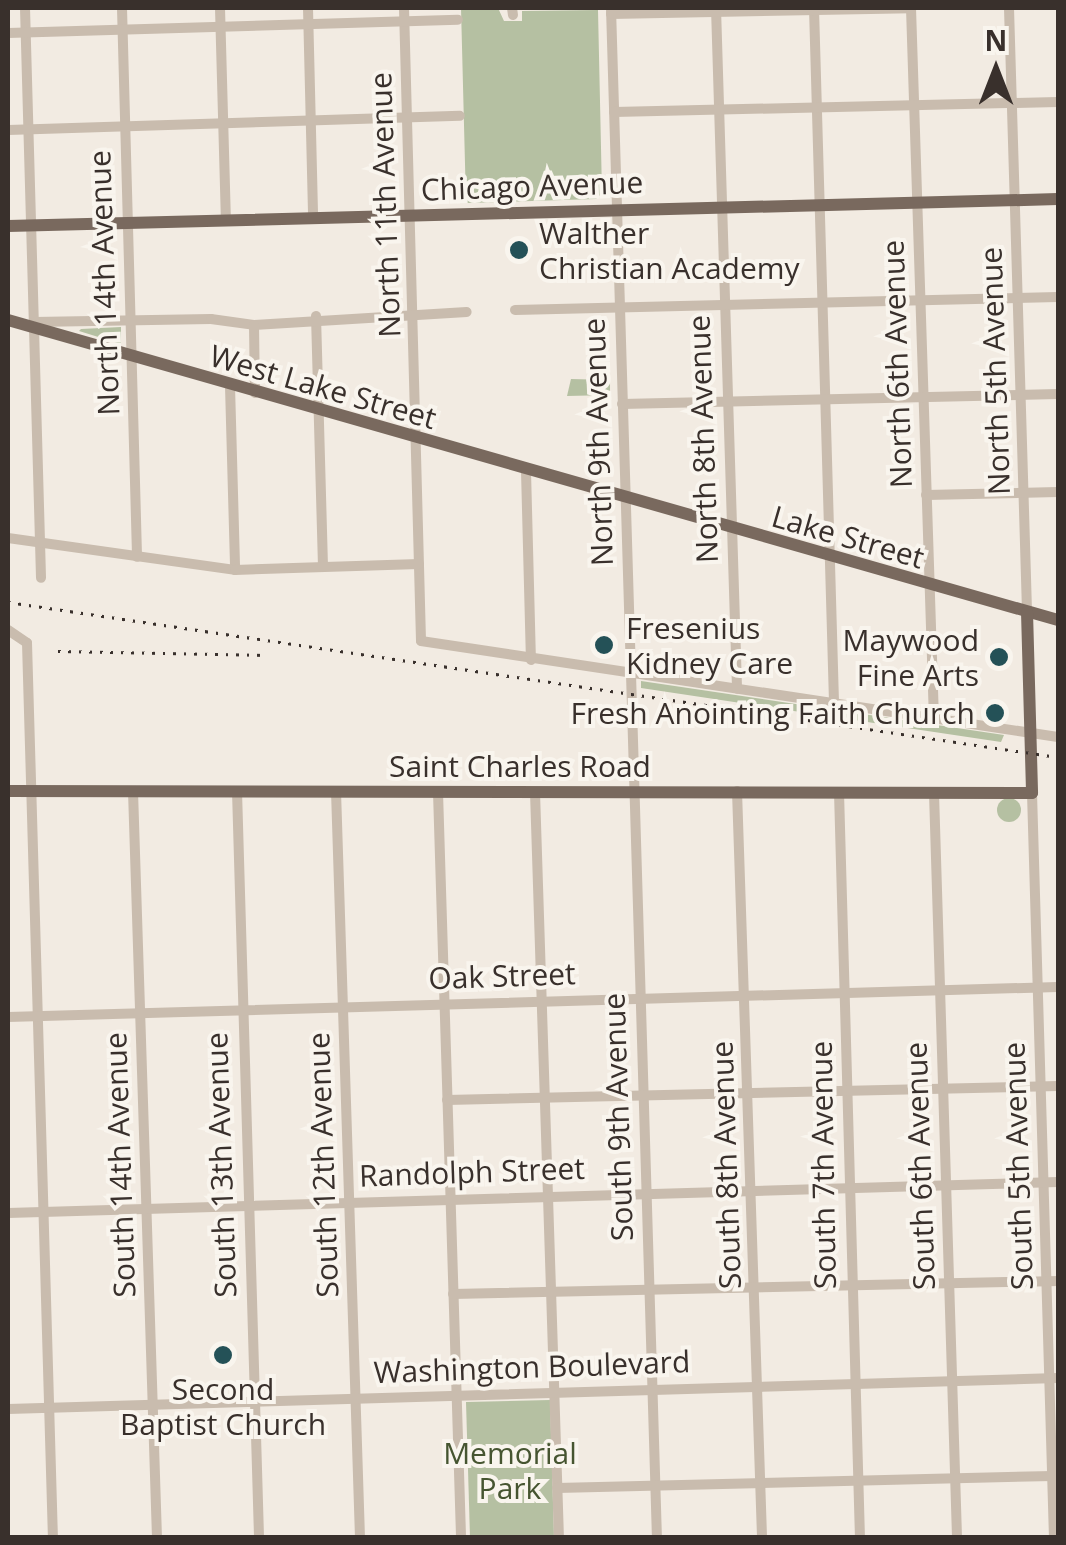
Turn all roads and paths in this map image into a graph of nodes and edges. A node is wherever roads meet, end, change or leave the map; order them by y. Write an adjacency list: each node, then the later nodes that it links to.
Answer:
1 (25, 8): 17 (street)
2 (122, 8): 15 (street, North 14th Avenue)
3 (220, 8): 14 (street)
4 (308, 8): 13 (street)
5 (404, 8): 12 (street, North 11th Avenue)
6 (911, 8): 8 (street); 20 (street, North 6th Avenue)
7 (1009, 8): 19 (street, North 5th Avenue)
8 (814, 9): 9 (street); 21 (street)
9 (716, 10): 10 (street); 22 (street, North 8th Avenue)
10 (611, 11): 23 (street, North 9th Avenue)
11 (458, 20): 12 (street)
12 (405, 21): 13 (street); 25 (street, North 11th Avenue)
13 (308, 24): 14 (street); 26 (street)
14 (220, 26): 15 (street); 27 (street)
15 (122, 29): 17 (street); 28 (street, North 14th Avenue)
16 (8, 32): 17 (street)
17 (26, 32): 29 (street)
18 (1058, 102): 19 (street)
19 (1012, 103): 20 (street); 32 (street, North 5th Avenue)
20 (914, 105): 21 (street); 33 (street, North 6th Avenue)
21 (816, 107): 22 (street); 34 (street)
22 (719, 109): 23 (street); 35 (street, North 8th Avenue)
23 (614, 112): 36 (street, North 9th Avenue)
24 (460, 116): 25 (street)
25 (407, 117): 26 (street); 37 (street, North 11th Avenue)
26 (310, 120): 27 (street); 38 (street)
27 (223, 123): 28 (street); 39 (street)
28 (125, 126): 29 (street); 40 (street, North 14th Avenue)
29 (29, 129): 30 (street); 41 (street)
30 (8, 130)
31 (1058, 199): 32 (main road, Chicago Avenue)
32 (1015, 200): 33 (main road, Chicago Avenue); 44 (street, North 5th Avenue)
33 (917, 202): 34 (main road, Chicago Avenue); 45 (street, North 6th Avenue)
34 (820, 204): 35 (main road, Chicago Avenue); 46 (street)
35 (721, 206): 36 (main road, Chicago Avenue); 47 (street, North 8th Avenue)
36 (615, 208): 37 (main road, Chicago Avenue); 48 (street, North 9th Avenue)
37 (410, 215): 38 (main road, Chicago Avenue); 50 (street, North 11th Avenue)
38 (313, 218): 39 (main road, Chicago Avenue)
39 (226, 220): 40 (main road, Chicago Avenue)
40 (128, 223): 41 (main road, Chicago Avenue); 54 (street, North 14th Avenue)
41 (32, 225): 42 (main road, Chicago Avenue); 56 (street)
42 (8, 226)
43 (1058, 297): 44 (street)
44 (1018, 298): 45 (street); 63 (street, North 5th Avenue)
45 (920, 300): 46 (street); 64 (street, North 6th Avenue)
46 (822, 302): 47 (street); 65 (street)
47 (724, 304): 48 (street); 66 (street, North 8th Avenue)
48 (620, 307): 49 (street); 67 (street, North 9th Avenue)
49 (514, 310)
50 (412, 312): 51 (street); 52 (street); 69 (street, North 11th Avenue)
51 (467, 312)
52 (316, 316): 57 (street); 68 (street)
53 (8, 320): 56 (main road, West Lake Street)
54 (130, 320): 55 (street); 57 (street); 59 (street, North 14th Avenue)
55 (72, 322): 56 (street); 58 (main road)
56 (34, 325): 58 (main road, West Lake Street); 77 (street)
57 (254, 325): 61 (street)
58 (74, 340): 59 (main road, West Lake Street)
59 (132, 357): 60 (main road, West Lake Street); 78 (street, North 14th Avenue)
60 (230, 386): 61 (main road, West Lake Street); 82 (street)
61 (255, 393): 68 (main road, West Lake Street)
62 (1058, 394): 63 (street)
63 (1021, 395): 64 (street); 72 (street, North 5th Avenue)
64 (923, 397): 65 (street); 73 (street, North 6th Avenue)
65 (825, 400): 66 (street); 79 (street)
66 (727, 402): 67 (street); 75 (street, North 8th Avenue)
67 (622, 404): 74 (street, North 9th Avenue)
68 (318, 412): 69 (main road, West Lake Street); 81 (street)
69 (416, 440): 70 (main road, West Lake Street); 80 (street, North 11th Avenue)
70 (526, 471): 74 (main road, West Lake Street); 88 (street)
71 (1058, 492): 72 (street)
72 (1024, 493): 73 (street); 85 (street, North 5th Avenue)
73 (926, 495): 84 (street, North 6th Avenue)
74 (625, 500): 75 (main road, Lake Street); 89 (street, North 9th Avenue)
75 (732, 530): 79 (main road, Lake Street); 90 (street, North 8th Avenue)
76 (8, 538): 77 (street)
77 (40, 543): 78 (street); 83 (street)
78 (136, 557): 82 (street)
79 (830, 558): 84 (main road, Lake Street); 92 (street)
80 (419, 564): 81 (street); 88 (street, North 11th Avenue)
81 (323, 568): 82 (street)
82 (235, 570)
83 (41, 578)
84 (928, 585): 85 (main road, Lake Street); 93 (street, North 6th Avenue)
85 (1027, 612): 86 (main road, Lake Street); 94 (main road, North 5th Avenue)
86 (1058, 620)
87 (8, 630): 98 (street)
88 (531, 660): 89 (street)
89 (630, 673): 90 (street); 91 (street, North 9th Avenue)
90 (736, 689): 92 (street)
91 (630, 695): 105 (street, South 9th Avenue)
92 (834, 704): 93 (street)
93 (934, 720): 94 (street)
94 (1030, 732): 95 (street); 96 (main road, North 5th Avenue)
95 (1058, 736)
96 (1031, 753): 108 (main road, South 5th Avenue)
97 (8, 791): 98 (main road, Saint Charles Road)
98 (32, 791): 99 (main road, Saint Charles Road); 120 (street)
99 (133, 791): 100 (main road, Saint Charles Road); 119 (street, South 14th Avenue)
100 (237, 791): 101 (main road, Saint Charles Road); 118 (street, South 13th Avenue)
101 (336, 791): 103 (main road, Saint Charles Road); 117 (street, South 12th Avenue)
102 (737, 791): 105 (main road, Saint Charles Road); 106 (main road, Saint Charles Road); 113 (street, South 8th Avenue)
103 (438, 792): 104 (main road, Saint Charles Road); 116 (street)
104 (536, 792): 105 (main road, Saint Charles Road); 115 (street)
105 (634, 792): 114 (street, South 9th Avenue)
106 (838, 792): 107 (main road, Saint Charles Road); 112 (street, South 7th Avenue)
107 (934, 793): 108 (main road, Saint Charles Road); 111 (street, South 6th Avenue)
108 (1032, 793): 109 (street, South 5th Avenue)
109 (1038, 988): 110 (street, Oak Street); 111 (street, Oak Street); 122 (street, South 5th Avenue)
110 (1058, 988)
111 (940, 991): 112 (street, Oak Street); 124 (street, South 6th Avenue)
112 (844, 993): 113 (street, Oak Street); 125 (street, South 7th Avenue)
113 (746, 994): 114 (street, Oak Street); 126 (street, South 8th Avenue)
114 (639, 997): 115 (street, Oak Street); 127 (street, South 9th Avenue)
115 (542, 999): 116 (street, Oak Street); 128 (street)
116 (444, 1002): 117 (street, Oak Street); 129 (street)
117 (342, 1006): 118 (street, Oak Street); 138 (street, South 12th Avenue)
118 (241, 1009): 119 (street, Oak Street); 139 (street, South 13th Avenue)
119 (141, 1013): 120 (street, Oak Street); 140 (street, South 14th Avenue)
120 (37, 1016): 121 (street, Oak Street); 141 (street)
121 (8, 1017)
122 (1041, 1086): 123 (street); 124 (street); 131 (street, South 5th Avenue)
123 (1058, 1086)
124 (943, 1088): 125 (street); 132 (street, South 6th Avenue)
125 (846, 1090): 126 (street); 133 (street, South 7th Avenue)
126 (748, 1093): 127 (street); 134 (street, South 8th Avenue)
127 (643, 1096): 128 (street); 135 (street, South 9th Avenue)
128 (545, 1098): 129 (street); 136 (street)
129 (447, 1100): 137 (street)
130 (1058, 1182): 131 (street, Randolph Street)
131 (1044, 1183): 132 (street, Randolph Street); 143 (street, South 5th Avenue)
132 (946, 1185): 133 (street, Randolph Street); 144 (street, South 6th Avenue)
133 (849, 1187): 134 (street, Randolph Street); 145 (street, South 7th Avenue)
134 (752, 1189): 135 (street, Randolph Street); 146 (street, South 8th Avenue)
135 (646, 1192): 136 (street, Randolph Street); 147 (street, South 9th Avenue)
136 (548, 1194): 137 (street, Randolph Street); 148 (street)
137 (450, 1198): 138 (street, Randolph Street); 149 (street)
138 (350, 1201): 139 (street, Randolph Street); 157 (street, South 12th Avenue)
139 (248, 1204): 140 (street, Randolph Street); 158 (street, South 13th Avenue)
140 (147, 1208): 141 (street, Randolph Street); 159 (street, South 14th Avenue)
141 (44, 1212): 142 (street, Randolph Street); 160 (street)
142 (8, 1213)
143 (1052, 1281): 144 (street); 150 (street, South 5th Avenue)
144 (949, 1283): 145 (street); 151 (street, South 6th Avenue)
145 (851, 1285): 146 (street); 152 (street, South 7th Avenue)
146 (754, 1288): 147 (street); 153 (street, South 8th Avenue)
147 (649, 1290): 148 (street); 154 (street, South 9th Avenue)
148 (551, 1292): 149 (street); 155 (street)
149 (453, 1294): 156 (street)
150 (1054, 1378): 151 (street, Washington Boulevard); 162 (street, South 5th Avenue)
151 (952, 1381): 152 (street, Washington Boulevard); 163 (street, South 6th Avenue)
152 (855, 1383): 153 (street, Washington Boulevard); 164 (street, South 7th Avenue)
153 (758, 1386): 154 (street, Washington Boulevard); 165 (street, South 8th Avenue)
154 (652, 1388): 155 (street, Washington Boulevard); 166 (street, South 9th Avenue)
155 (554, 1391): 156 (street, Washington Boulevard); 167 (street)
156 (456, 1394): 157 (street, Washington Boulevard); 172 (street)
157 (356, 1398): 158 (street, Washington Boulevard); 171 (street, South 12th Avenue)
158 (254, 1401): 159 (street, Washington Boulevard); 170 (street, South 13th Avenue)
159 (152, 1403): 160 (street, Washington Boulevard); 169 (street, South 14th Avenue)
160 (49, 1408): 161 (street, Washington Boulevard); 168 (street)
161 (8, 1409)
162 (1053, 1476): 163 (street); 178 (street, South 5th Avenue)
163 (955, 1478): 164 (street); 177 (street, South 6th Avenue)
164 (858, 1481): 165 (street); 176 (street, South 7th Avenue)
165 (760, 1483): 166 (street); 175 (street, South 8th Avenue)
166 (655, 1486): 167 (street); 174 (street, South 9th Avenue)
167 (557, 1488): 173 (street)
168 (53, 1538)
169 (157, 1538)
170 (259, 1538)
171 (360, 1538)
172 (461, 1538)
173 (558, 1538)
174 (656, 1538)
175 (762, 1538)
176 (860, 1538)
177 (956, 1538)
178 (1054, 1538)

